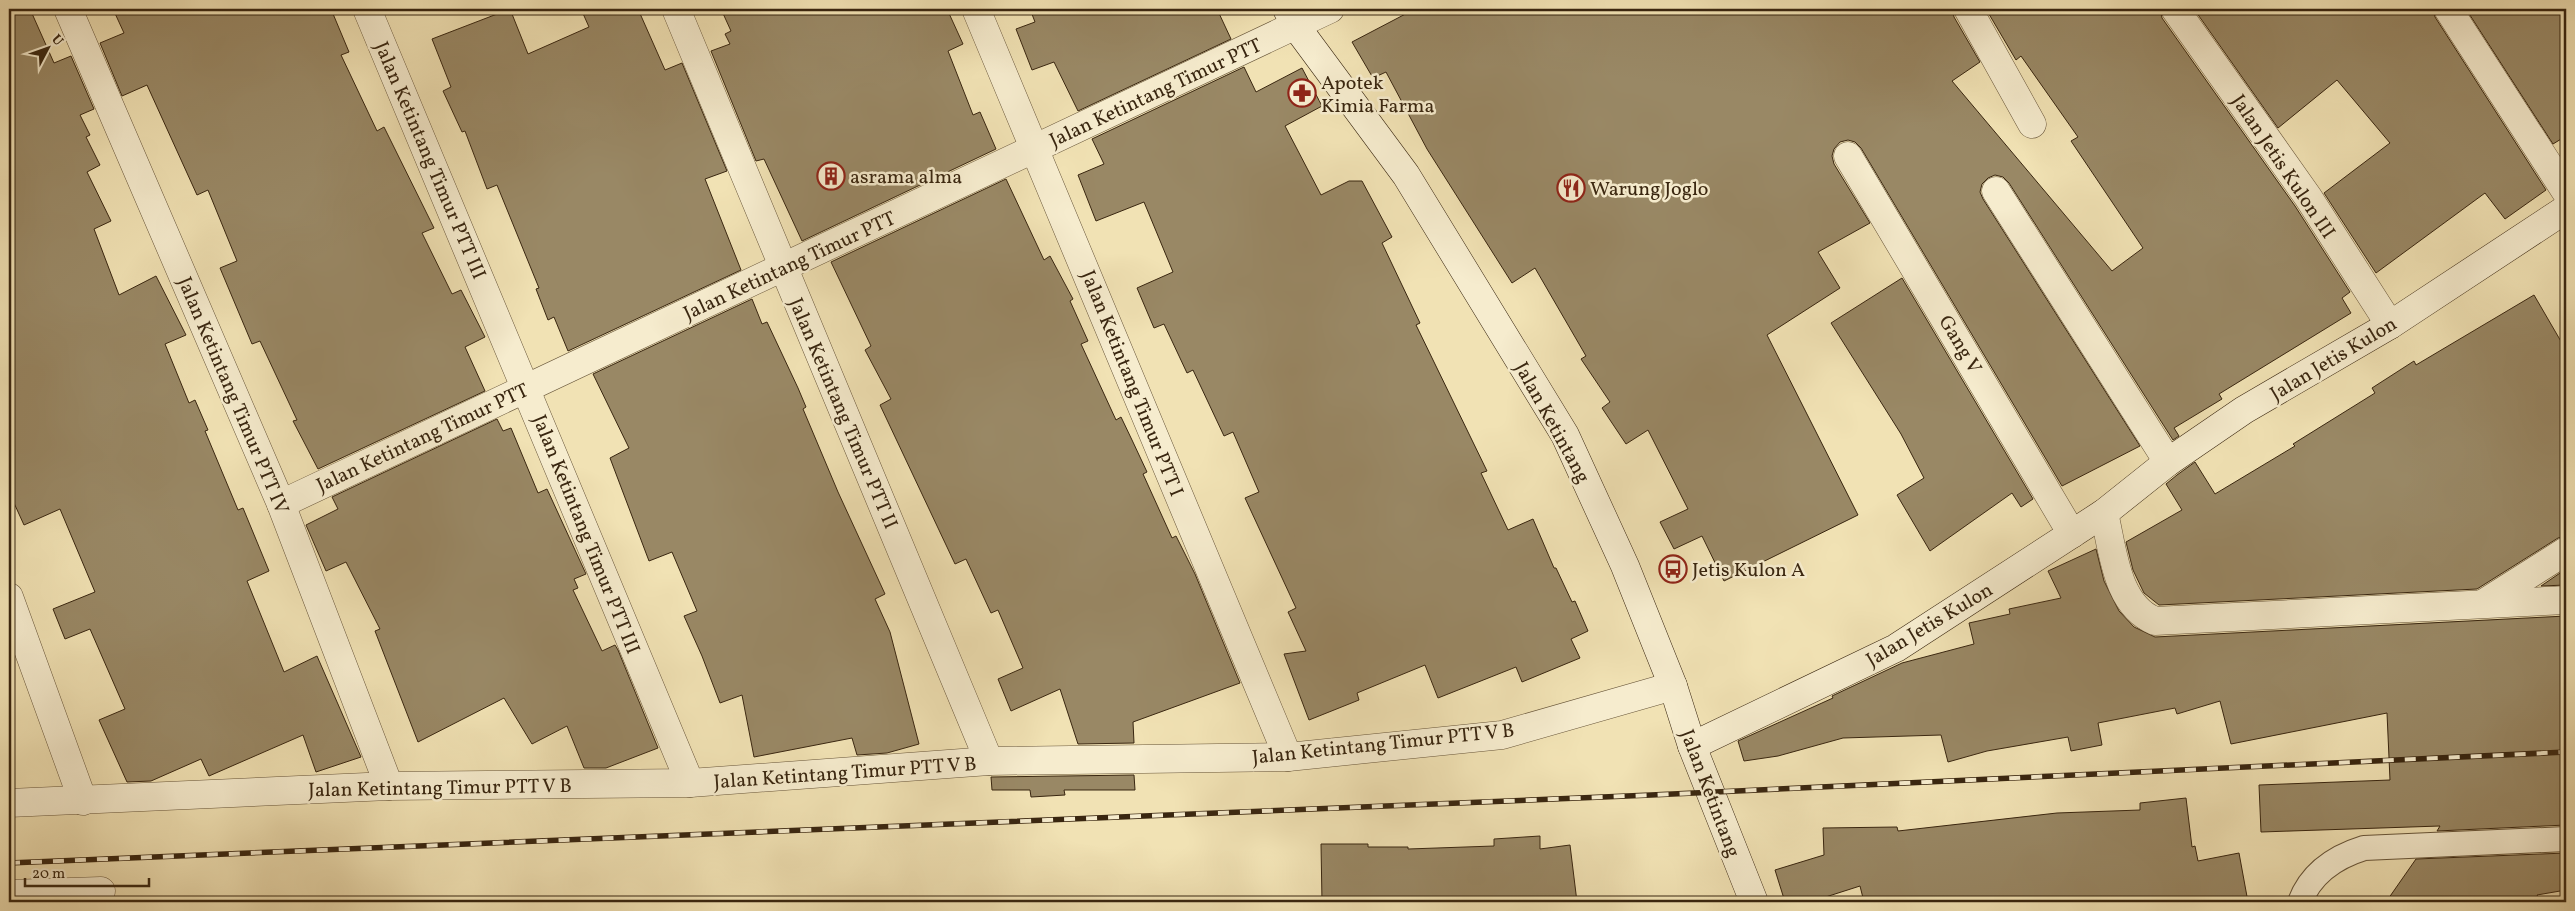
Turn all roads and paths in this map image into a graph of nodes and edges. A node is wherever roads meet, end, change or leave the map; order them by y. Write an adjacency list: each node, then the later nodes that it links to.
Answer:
1 (68, 9): 20 (street, Jalan Ketintang Timur PTT IV)
2 (367, 9): 18 (street, Jalan Ketintang Timur PTT III)
3 (676, 9): 16 (street, Jalan Ketintang Timur PTT II)
4 (976, 9): 11 (street, Jalan Ketintang Timur PTT I)
5 (1330, 9): 9 (street, Jalan Ketintang Timur PTT)
6 (1968, 9): 10 (street)
7 (2176, 9): 17 (street, Jalan Jetis Kulon III)
8 (2448, 9): 14 (street)
9 (1291, 17): 11 (street, Jalan Ketintang Timur PTT); 27 (street, Jalan Ketintang)
10 (2032, 124)
11 (1036, 148): 16 (street, Jalan Ketintang Timur PTT); 29 (street, Jalan Ketintang Timur PTT I)
12 (1848, 156): 22 (street, Gang V)
13 (1996, 191): 19 (street)
14 (2566, 192)
15 (2566, 209): 17 (street, Jalan Jetis Kulon)
16 (783, 268): 18 (street, Jalan Ketintang Timur PTT); 30 (street, Jalan Ketintang Timur PTT II)
17 (2390, 325): 19 (street, Jalan Jetis Kulon)
18 (527, 388): 20 (street, Jalan Ketintang Timur PTT); 31 (street, Jalan Ketintang Timur PTT III)
19 (2168, 462): 21 (street, Jalan Jetis Kulon)
20 (281, 504): 32 (street, Jalan Ketintang Timur PTT IV)
21 (2104, 513): 22 (street, Jalan Jetis Kulon); 26 (street)
22 (2072, 534): 28 (street, Jalan Jetis Kulon)
23 (2566, 550): 26 (street)
24 (9, 597): 33 (street)
25 (2566, 600): 26 (street)
26 (2483, 604)
27 (1673, 686): 28 (street, Jalan Ketintang); 29 (street, Jalan Ketintang Timur PTT V B)
28 (1692, 746): 38 (street, Jalan Ketintang)
29 (1288, 757): 30 (street, Jalan Ketintang Timur PTT V B)
30 (989, 761): 31 (street, Jalan Ketintang Timur PTT V B)
31 (690, 783): 32 (street, Jalan Ketintang Timur PTT V B)
32 (389, 786): 33 (street, Jalan Ketintang Timur PTT V B)
33 (83, 801): 34 (street, Jalan Ketintang Timur PTT V B)
34 (9, 803)
35 (2566, 839): 39 (lane)
36 (101, 891): 37 (street)
37 (9, 894)
38 (1754, 902)
39 (2300, 902)

